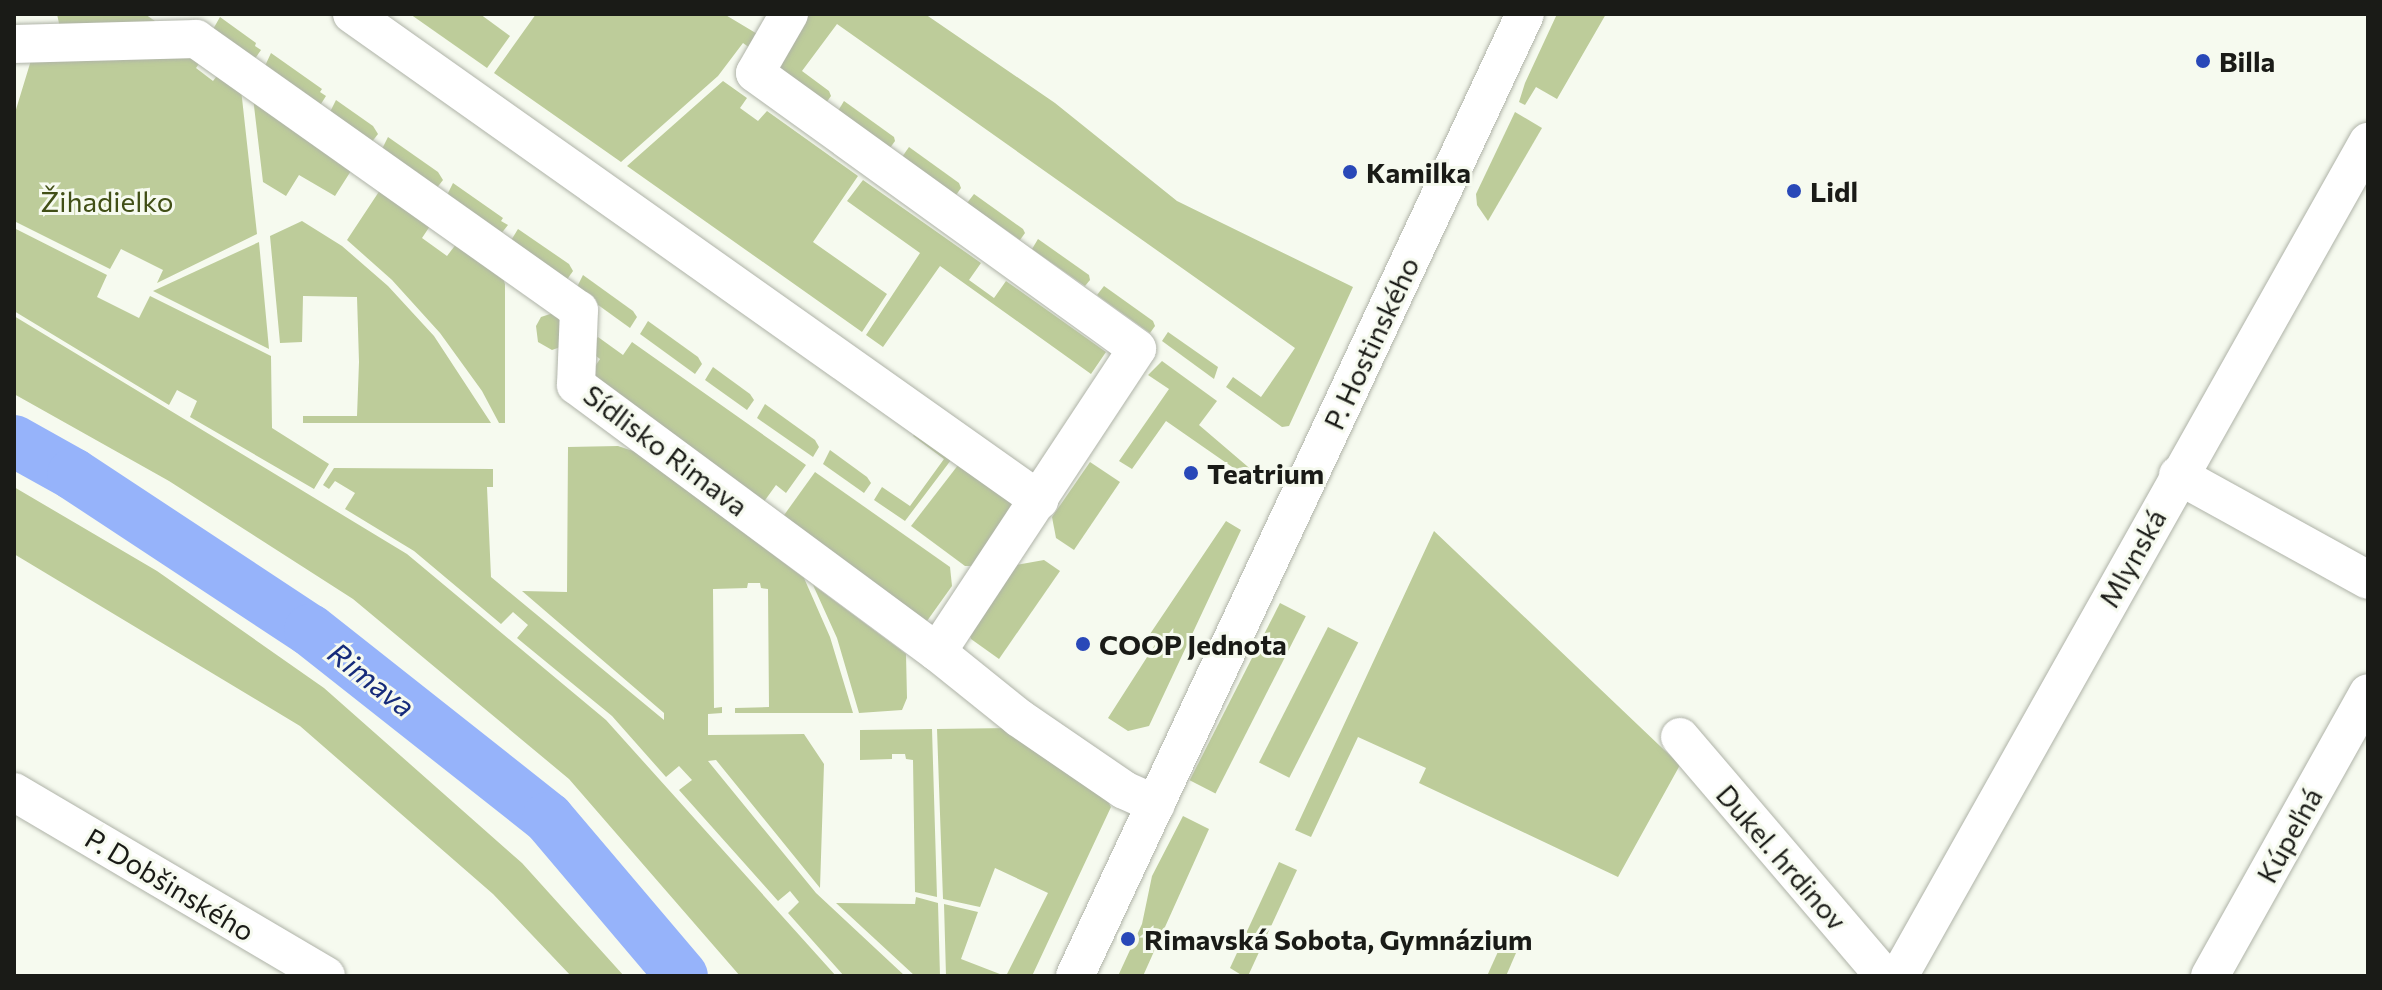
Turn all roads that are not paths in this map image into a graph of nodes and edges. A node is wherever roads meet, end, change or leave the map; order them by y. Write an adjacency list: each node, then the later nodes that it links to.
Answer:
1 (166, 14): 6 (street, Sídlisko Rimava)
2 (352, 14): 9 (street)
3 (789, 14): 9 (street)
4 (1525, 14): 15 (street, P. Hostinského)
5 (36, 33): 6 (street)
6 (196, 39): 11 (street, Sídlisko Rimava)
7 (2368, 142): 8 (street, Mlynská)
8 (2178, 475): 10 (street); 19 (street, Mlynská)
9 (1039, 500): 11 (street)
10 (2368, 580)
11 (937, 652): 15 (street, Sídlisko Rimava)
12 (2368, 693): 20 (street, Kúpeľná)
13 (1680, 737): 18 (street, Dukel. hrdinov)
14 (14, 792): 16 (street, P. Dobšinského)
15 (1156, 804): 17 (street, P. Hostinského)
16 (326, 976)
17 (1075, 976)
18 (1884, 976)
19 (1899, 976)
20 (2210, 976)

